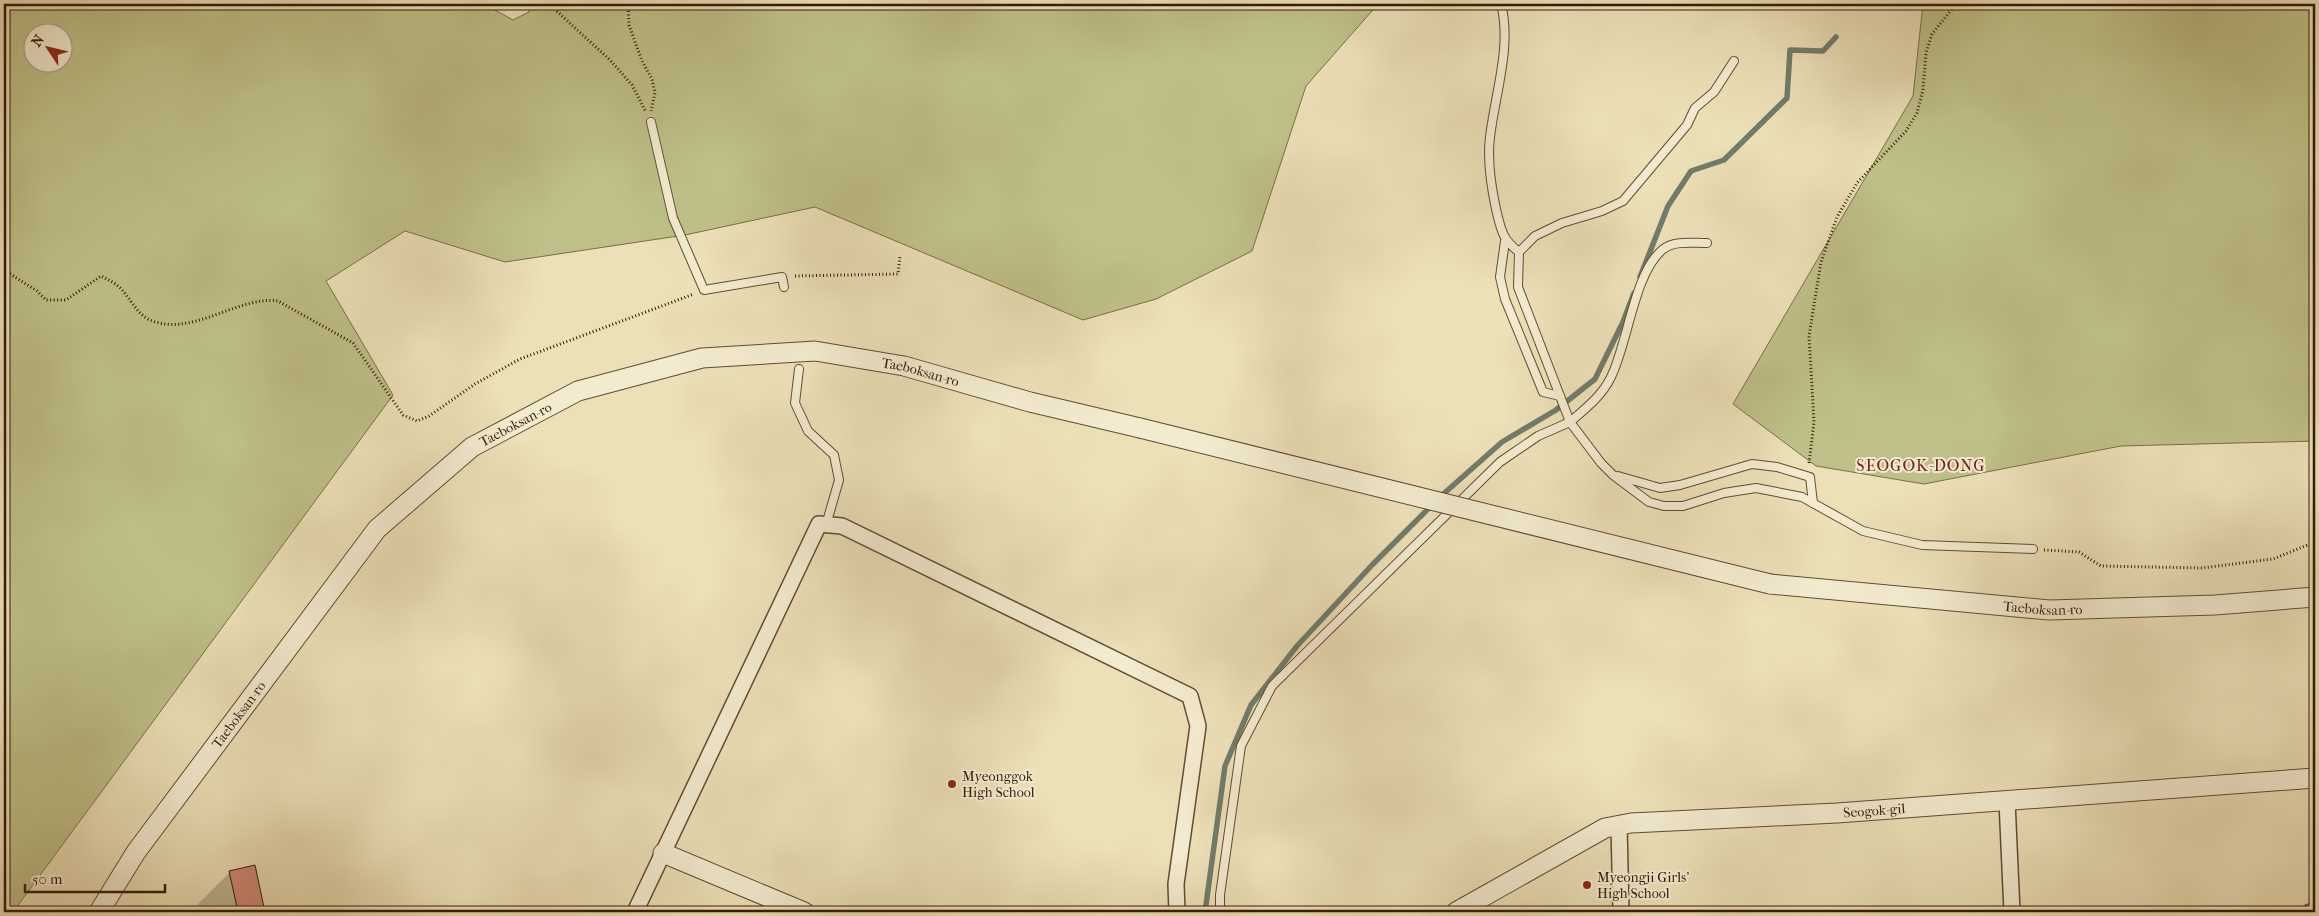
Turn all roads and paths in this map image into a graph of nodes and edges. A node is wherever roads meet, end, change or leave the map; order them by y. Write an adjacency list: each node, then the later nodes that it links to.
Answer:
1 (548, 4): 6 (path)
2 (628, 4): 6 (path)
3 (1501, 4): 7 (lane)
4 (1956, 4): 19 (path)
5 (1734, 61): 9 (lane)
6 (651, 122): 14 (lane)
7 (1505, 241): 9 (lane); 16 (lane)
8 (1707, 243): 17 (lane)
9 (1519, 252): 16 (lane)
10 (900, 256): 12 (path)
11 (4, 270): 14 (path)
12 (782, 276): 13 (lane); 14 (lane)
13 (784, 287)
14 (704, 290)
15 (799, 369): 21 (lane)
16 (1560, 396): 17 (lane)
17 (1570, 422): 18 (lane); 34 (lane)
18 (1613, 475): 19 (lane); 20 (lane)
19 (1806, 476): 20 (lane)
20 (1813, 503): 23 (lane)
21 (826, 525): 28 (street); 33 (street)
22 (2315, 542): 23 (path)
23 (2033, 549)
24 (2315, 596): 30 (street, Taeboksan-ro, bridge)
25 (2315, 778): 26 (street, Seogok-gil)
26 (2007, 800): 27 (street, Seogok-gil); 37 (street)
27 (1619, 826): 35 (street, Seogok-gil); 36 (street)
28 (663, 853): 31 (street); 32 (street)
29 (2315, 911): 38 (street)
30 (99, 912)
31 (635, 912)
32 (804, 912)
33 (1177, 912)
34 (1220, 912)
35 (1456, 912)
36 (1621, 912)
37 (2012, 912)
38 (2310, 912)

